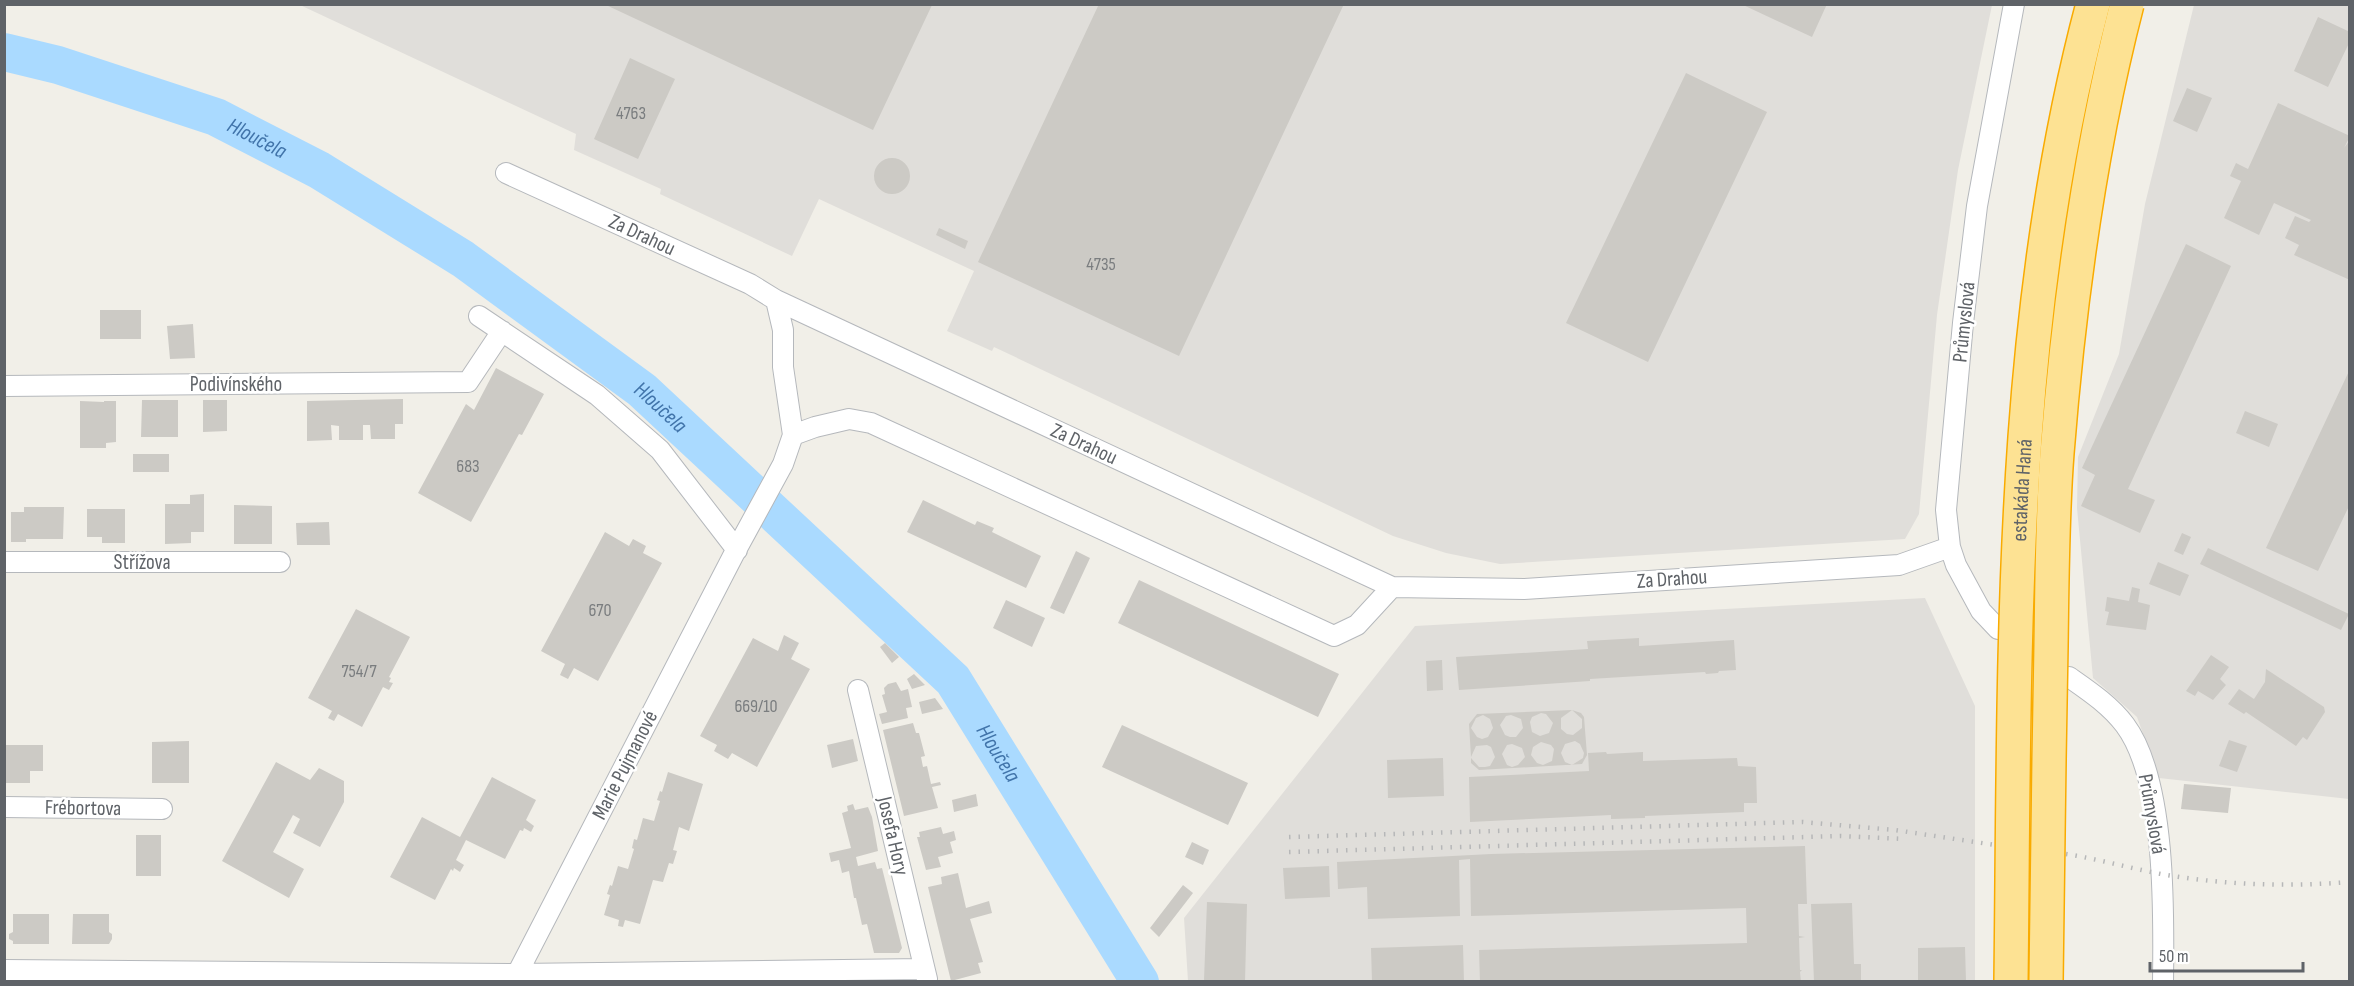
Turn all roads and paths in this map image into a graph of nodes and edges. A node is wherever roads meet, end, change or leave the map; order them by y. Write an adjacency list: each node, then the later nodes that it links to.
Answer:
1 (2014, 4): 10 (street, Průmyslová)
2 (2093, 4): 23 (highway, estakáda Haná, bridge)
3 (2127, 4): 24 (highway, estakáda Haná, bridge)
4 (506, 172): 5 (street, Za Drahou)
5 (776, 300): 9 (street); 14 (street, Za Drahou)
6 (478, 316): 7 (street)
7 (502, 331): 8 (street, Podivínského); 11 (street)
8 (4, 386)
9 (793, 435): 11 (street, Marie Pujmanové); 14 (street)
10 (1950, 547): 14 (street, Za Drahou); 15 (street, Průmyslová)
11 (736, 550): 22 (street, Marie Pujmanové)
12 (4, 562): 13 (street, Střížova)
13 (280, 562)
14 (1392, 587)
15 (1998, 629)
16 (2069, 677): 25 (street, Průmyslová)
17 (858, 690): 21 (street, Josefa Hory)
18 (4, 807): 19 (street, Frébortova)
19 (162, 809)
20 (4, 970): 22 (street)
21 (926, 975): 22 (street)
22 (517, 978)
23 (2011, 981)
24 (2046, 981)
25 (2163, 981)

